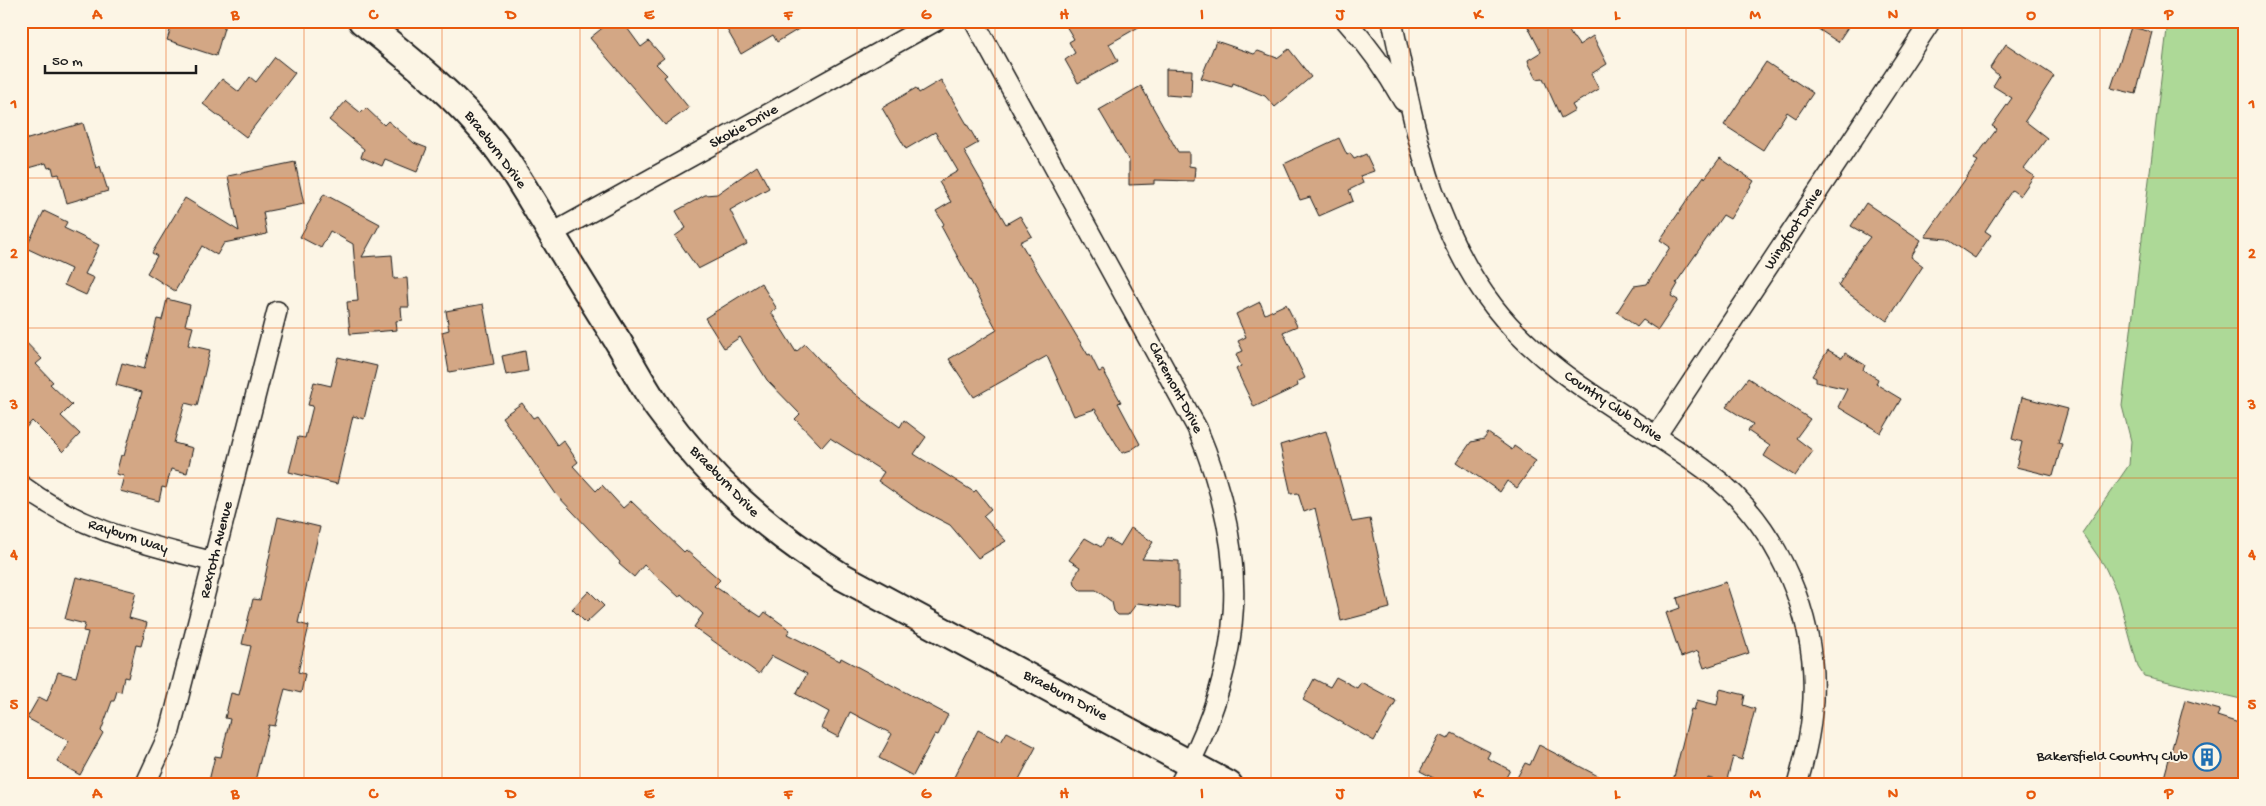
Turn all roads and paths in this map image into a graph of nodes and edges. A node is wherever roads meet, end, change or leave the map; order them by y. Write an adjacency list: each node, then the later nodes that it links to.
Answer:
1 (362, 21): 8 (street, Braeburn Drive)
2 (936, 21): 8 (street, Skokie Drive)
3 (974, 21): 13 (street, Claremont Drive)
4 (1346, 21): 7 (street)
5 (1392, 21): 7 (street, Country Club Drive)
6 (1931, 21): 10 (street, Wingfoot Drive)
7 (1419, 143): 10 (street, Country Club Drive)
8 (551, 234): 13 (street, Braeburn Drive)
9 (277, 312): 12 (street, Rexroth Avenue)
10 (1656, 436): 16 (street, Country Club Drive)
11 (21, 485): 12 (street, Rayburn Way)
12 (214, 562): 14 (street, Rexroth Avenue)
13 (1185, 774): 15 (street, Braeburn Drive)
14 (145, 785)
15 (1229, 785)
16 (1797, 785)

